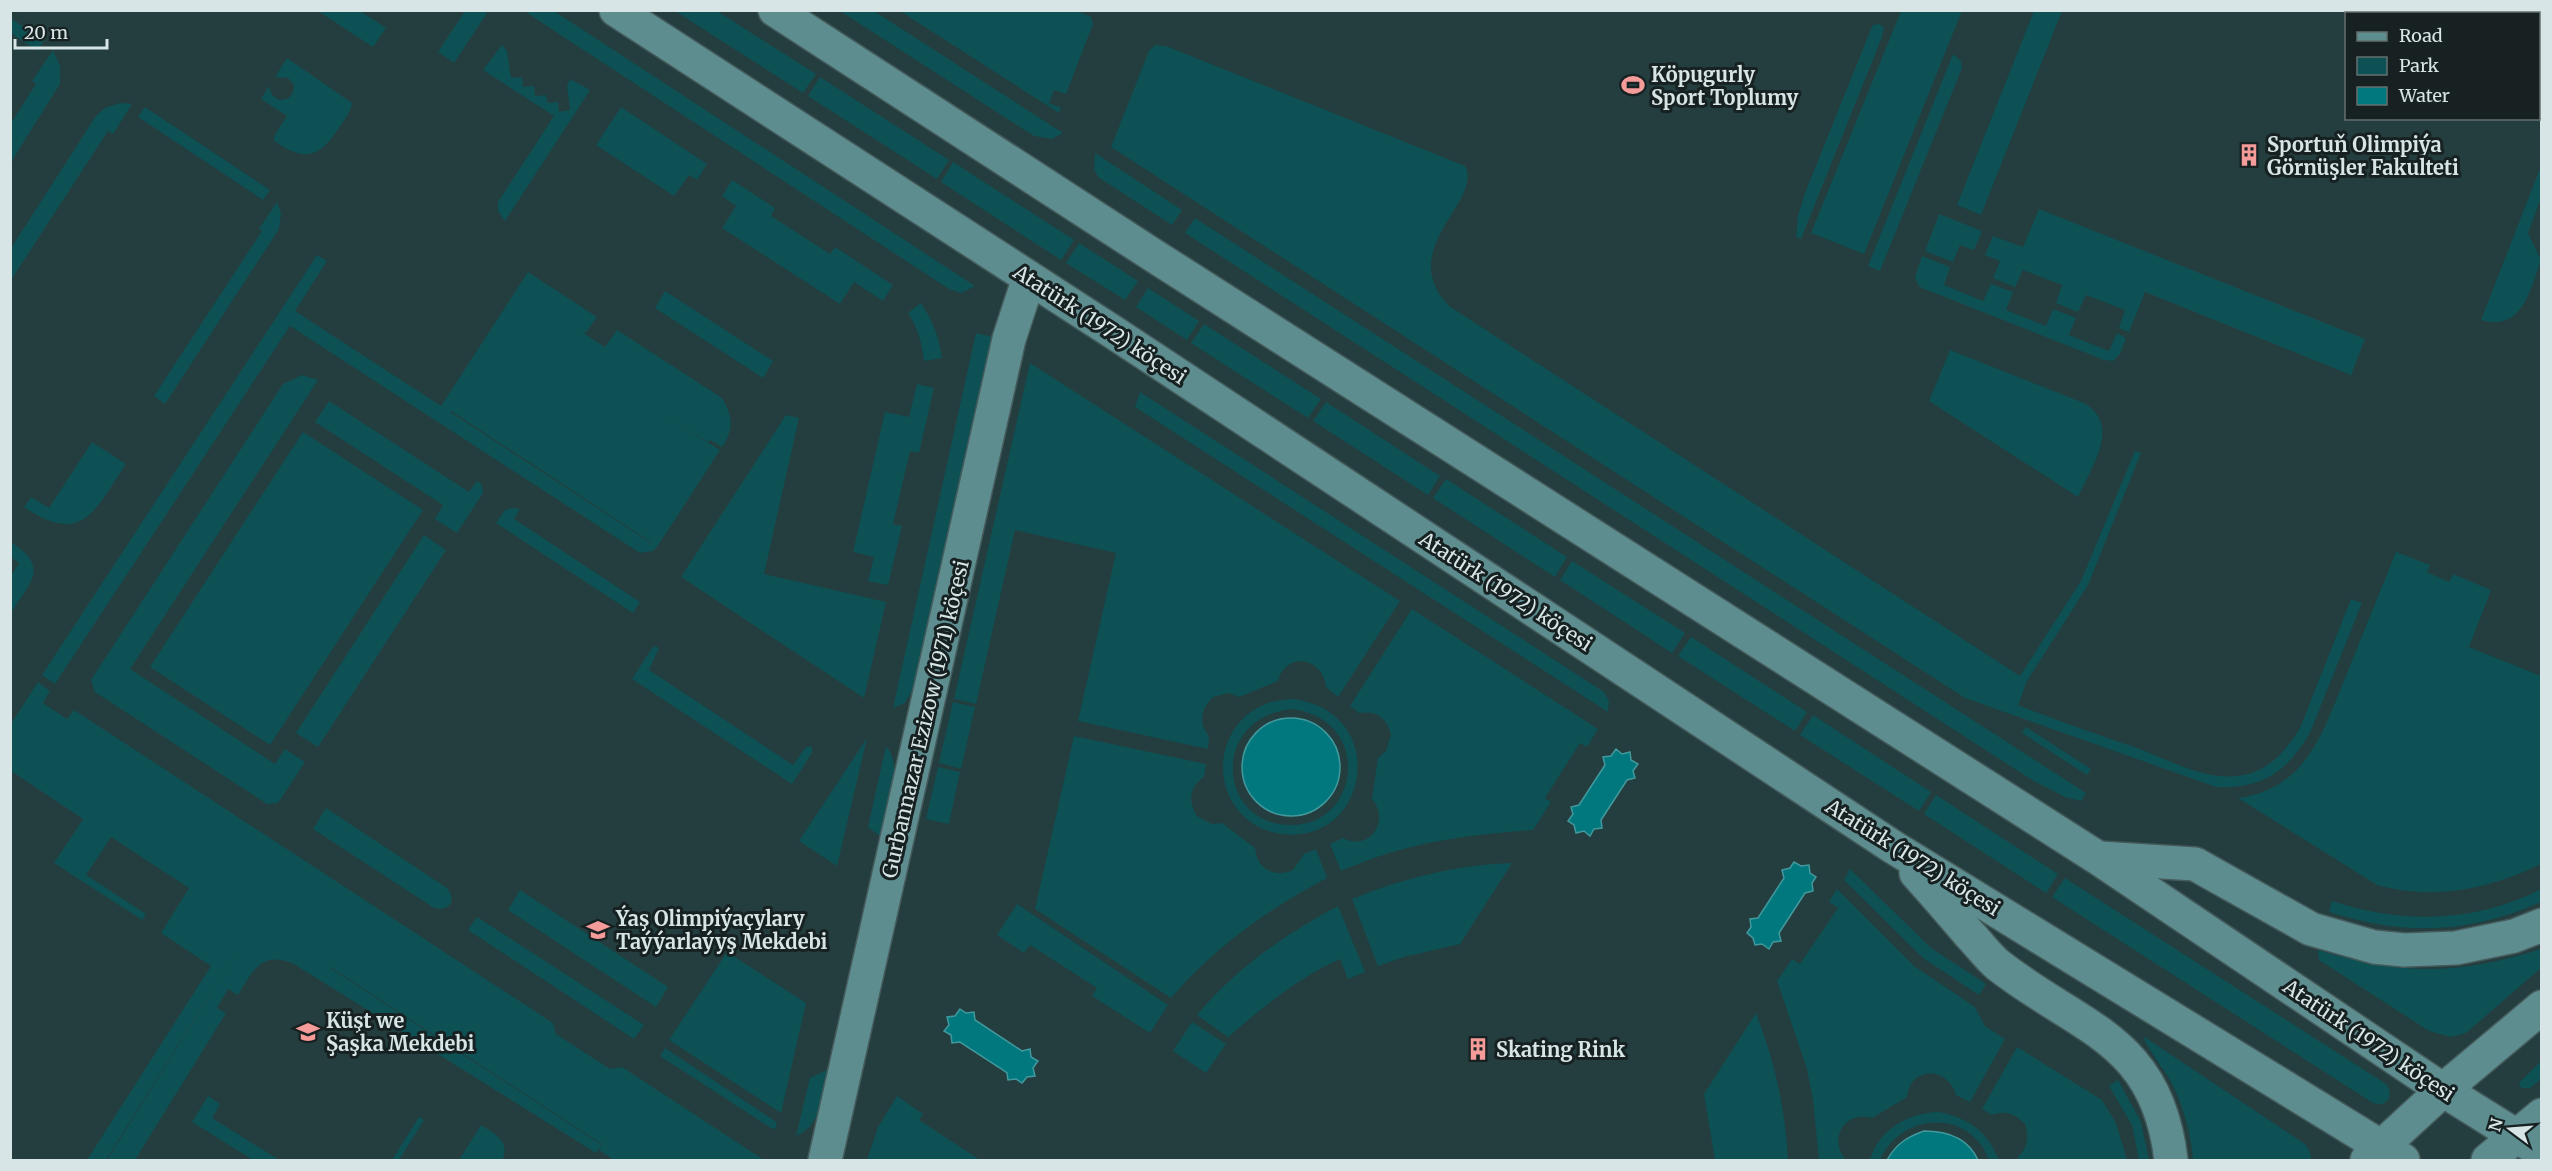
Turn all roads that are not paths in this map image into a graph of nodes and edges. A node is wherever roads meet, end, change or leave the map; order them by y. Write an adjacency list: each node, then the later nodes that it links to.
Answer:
1 (616, 10): 3 (main road, Atatürk (1972) köçesi)
2 (775, 10): 5 (main road, Atatürk (1972) köçesi)
3 (1029, 278): 4 (main road, Atatürk (1972) köçesi); 11 (main road, Gurbannazar Ezizow (1971) köçesi)
4 (1893, 847): 10 (main road, Atatürk (1972) köçesi); 12 (main road)
5 (2098, 858): 6 (main road); 8 (main road, Atatürk (1972) köçesi)
6 (2541, 925)
7 (2541, 1007): 8 (main road)
8 (2443, 1090): 9 (main road, Atatürk (1972) köçesi); 10 (main road)
9 (2533, 1134): 13 (main road)
10 (2384, 1156)
11 (825, 1161)
12 (2171, 1161)
13 (2488, 1161)

